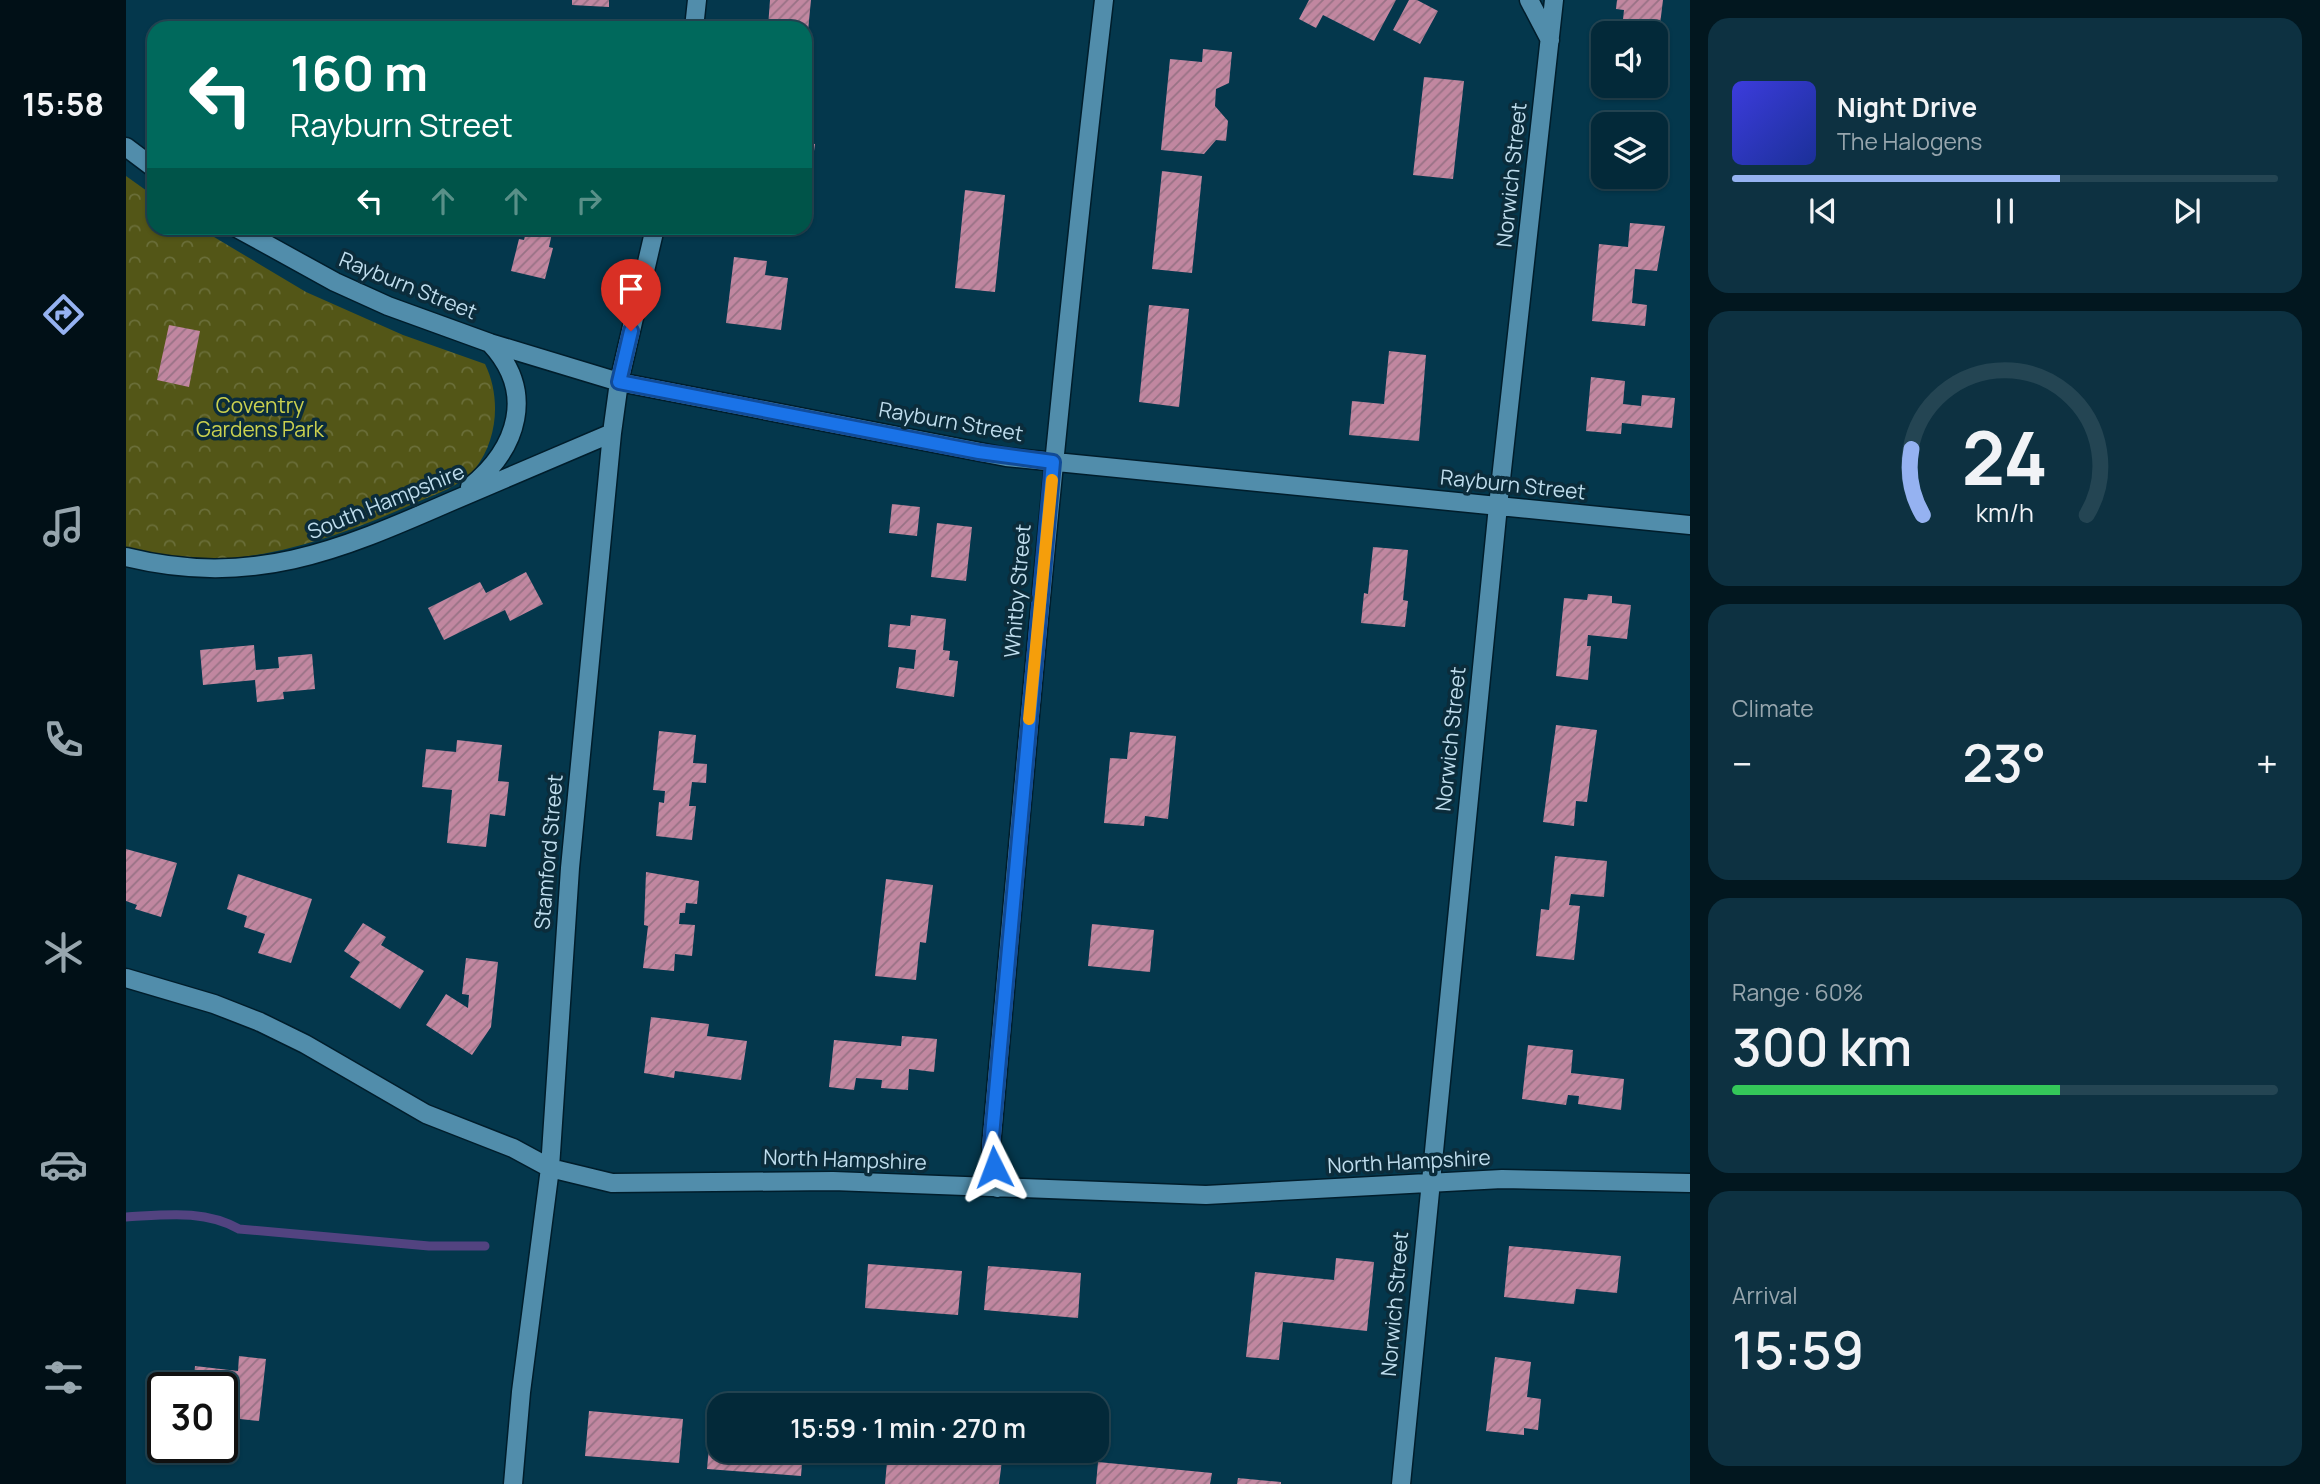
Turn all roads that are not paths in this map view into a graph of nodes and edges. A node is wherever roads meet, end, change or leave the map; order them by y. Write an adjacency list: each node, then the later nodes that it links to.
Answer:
1 (697, 0): 5 (street)
2 (1104, 0): 14 (street, Whitby Street)
3 (1528, 0): 6 (street)
4 (1554, 0): 6 (street, Norwich Street)
5 (695, 21)
6 (1550, 40): 16 (street, Norwich Street)
7 (126, 147): 8 (street)
8 (147, 163)
9 (250, 235): 11 (street, Rayburn Street)
10 (653, 235): 12 (street, Stamford Street)
11 (490, 343): 12 (street, Rayburn Street); 15 (street)
12 (619, 382): 13 (street, Stamford Street); 14 (street, Rayburn Street)
13 (612, 433): 15 (street, South Hampshire); 20 (street, Stamford Street)
14 (1053, 462): 16 (street, Rayburn Street); 23 (street, Whitby Street)
15 (451, 502): 18 (street, South Hampshire)
16 (1498, 506): 17 (street, Rayburn Street); 21 (street, Norwich Street)
17 (1690, 525)
18 (126, 557)
19 (126, 978): 20 (street, North Hampshire)
20 (550, 1168): 23 (street, North Hampshire); 24 (street, Stamford Street)
21 (1429, 1181): 22 (street, North Hampshire); 23 (street, North Hampshire); 25 (street, Norwich Street)
22 (1690, 1183)
23 (997, 1188)
24 (513, 1484)
25 (1401, 1484)

